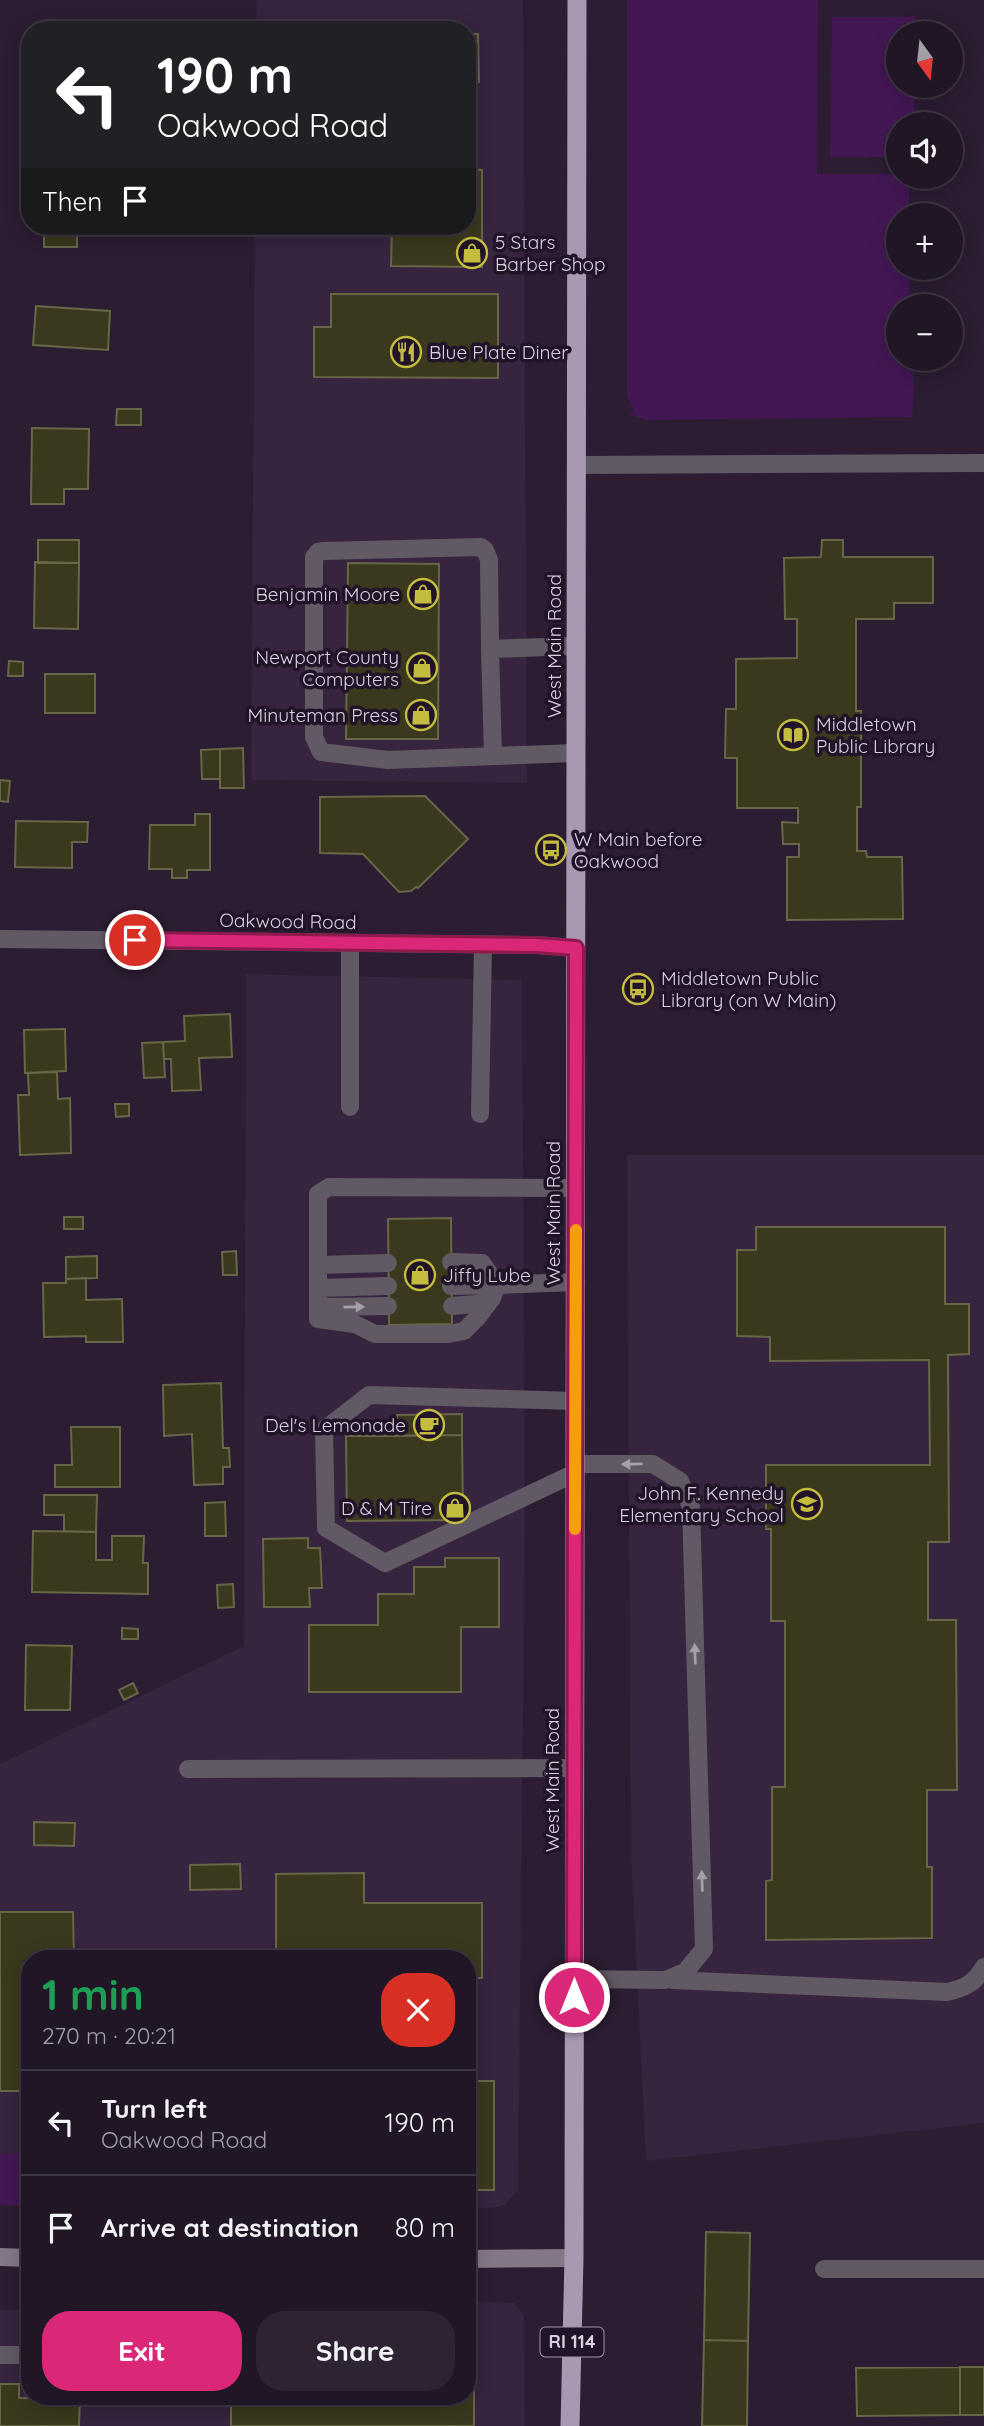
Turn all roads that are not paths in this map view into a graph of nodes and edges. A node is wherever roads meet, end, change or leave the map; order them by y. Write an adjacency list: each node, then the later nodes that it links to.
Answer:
1 (578, 0): 3 (highway, West Main Road / RI 114)
2 (984, 463): 3 (street)
3 (577, 465): 4 (highway, West Main Road / RI 114)
4 (576, 646): 5 (street); 6 (highway, West Main Road / RI 114)
5 (490, 649): 7 (street); 7 (street)
6 (576, 753): 7 (street); 11 (highway, West Main Road / RI 114)
7 (493, 756)
8 (0, 939): 9 (street, Oakwood Road)
9 (350, 943): 10 (street, Oakwood Road); 12 (street)
10 (483, 945): 11 (street, Oakwood Road); 13 (street)
11 (576, 948): 14 (highway, West Main Road / RI 114)
12 (350, 1107)
13 (480, 1114)
14 (576, 1188): 17 (street); 18 (highway, West Main Road / RI 114)
15 (451, 1262): 19 (street)
16 (388, 1264): 17 (street)
17 (319, 1265): 22 (street)
18 (576, 1282): 19 (street); 27 (highway, West Main Road / RI 114)
19 (497, 1285): 21 (street); 23 (street)
20 (388, 1286): 22 (street)
21 (451, 1286)
22 (319, 1288): 26 (street)
23 (488, 1303): 25 (street); 26 (street)
24 (388, 1306): 26 (street, one-way to 24)
25 (452, 1306)
26 (319, 1307)
27 (575, 1401): 28 (highway, West Main Road / RI 114); 28 (street)
28 (575, 1469): 29 (highway, West Main Road / RI 114); 33 (street, one-way to 28)
29 (575, 1768): 30 (street); 32 (highway, West Main Road / RI 114)
30 (188, 1769)
31 (984, 1967): 33 (street)
32 (574, 1979): 33 (street); 36 (highway, West Main Road / RI 114)
33 (664, 1980)
34 (0, 2257): 35 (main road)
35 (21, 2258)
36 (574, 2258): 37 (main road); 42 (highway, West Main Road / RI 114)
37 (476, 2259)
38 (824, 2269): 39 (street)
39 (984, 2269)
40 (0, 2355): 41 (street)
41 (21, 2355)
42 (570, 2426)

